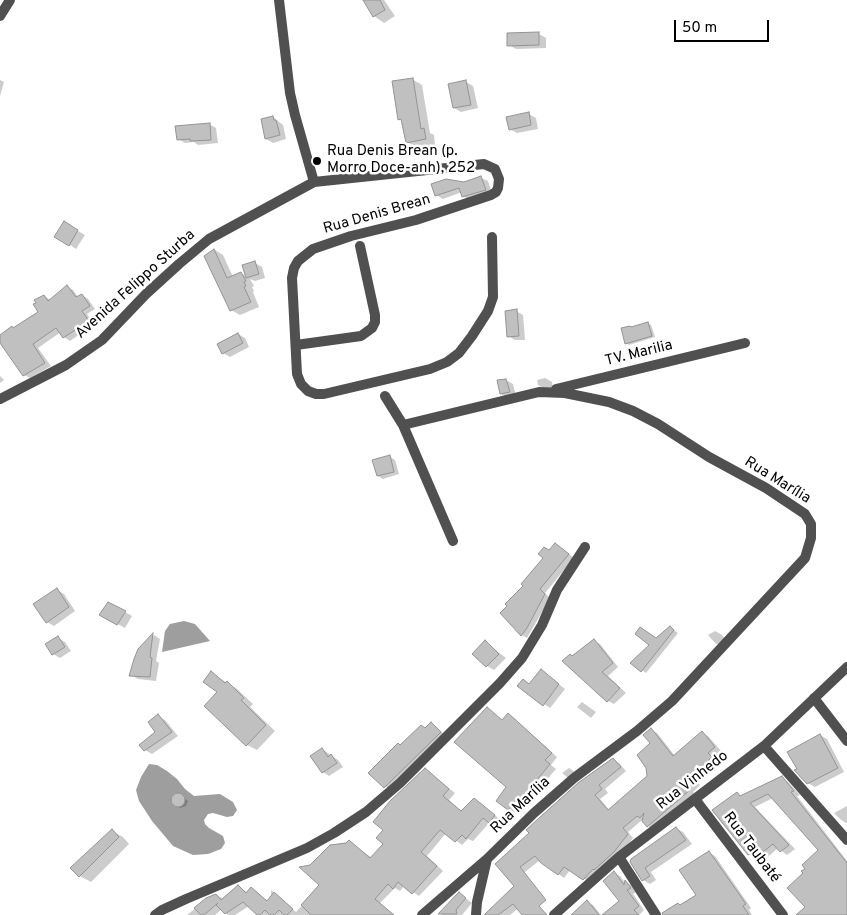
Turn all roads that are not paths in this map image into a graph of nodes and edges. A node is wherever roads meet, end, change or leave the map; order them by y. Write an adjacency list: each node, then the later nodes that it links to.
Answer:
1 (10, 0): 3 (street)
2 (279, 0): 4 (street)
3 (0, 16)
4 (314, 182): 8 (street, Rua Denis Brean); 11 (street, Avenida Felippo Sturba)
5 (492, 238): 8 (street, Rua Denis Brean)
6 (360, 246): 8 (street)
7 (744, 343): 9 (street, TV. Marilia)
8 (296, 345)
9 (539, 392): 12 (street, Rua Marília); 22 (street, Rua Marília)
10 (385, 396): 12 (street)
11 (0, 400)
12 (403, 425): 13 (street)
13 (453, 541)
14 (586, 547): 23 (street)
15 (847, 667): 16 (street, Rua Vinhedo)
16 (814, 698): 17 (street); 18 (street, Rua Vinhedo)
17 (847, 741)
18 (764, 746): 19 (street, Rua Vinhedo); 20 (street)
19 (695, 799): 21 (street, Rua Vinhedo); 28 (street, Rua Taubaté)
20 (847, 840)
21 (619, 857): 26 (street, Rua Vinhedo); 27 (street)
22 (487, 859): 24 (street, Rua Marília); 25 (street)
23 (155, 915)
24 (422, 915)
25 (476, 915)
26 (554, 915)
27 (656, 915)
28 (783, 915)

